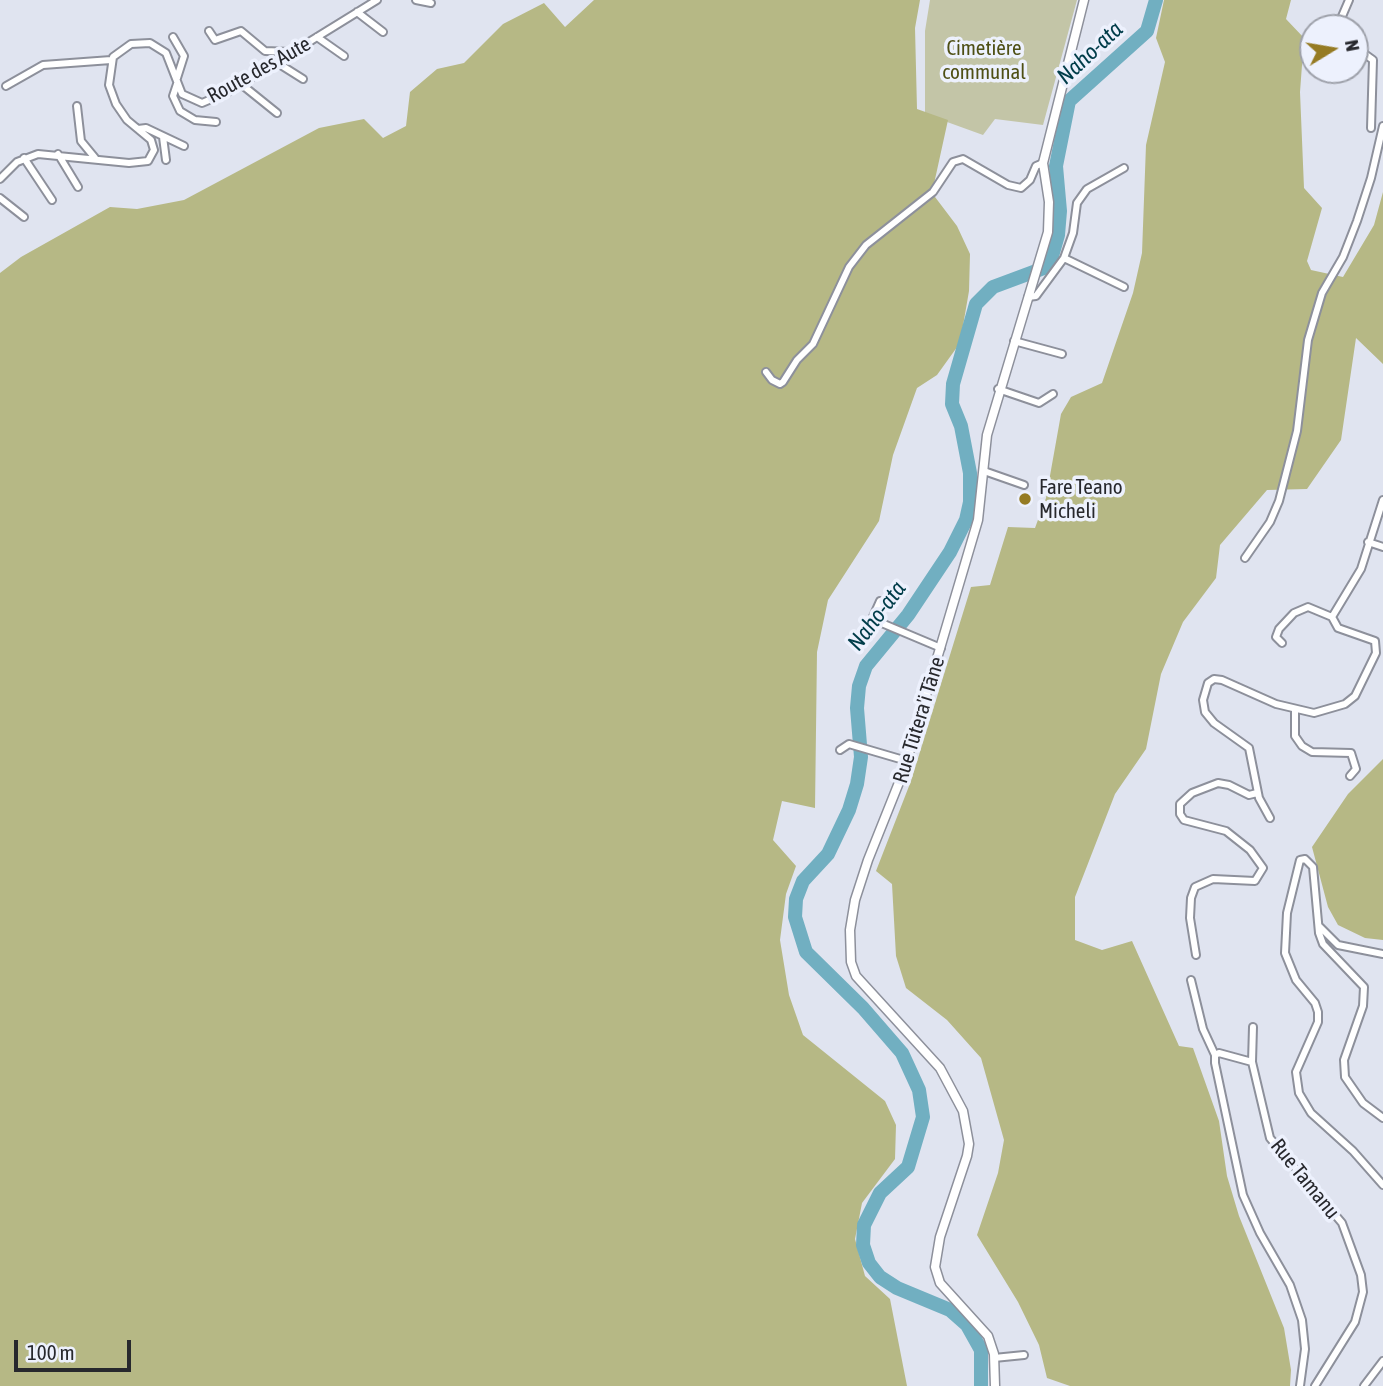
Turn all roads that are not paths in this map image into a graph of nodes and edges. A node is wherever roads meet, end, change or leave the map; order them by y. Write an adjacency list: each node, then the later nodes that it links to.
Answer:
1 (377, 0): 5 (street, Route des Aute)
2 (416, 0): 4 (street)
3 (1084, 0): 31 (street, Rue Tūtera'i Tāne)
4 (431, 3)
5 (357, 12): 7 (street); 9 (street, Route des Aute)
6 (209, 31): 10 (street)
7 (383, 32)
8 (173, 37): 16 (street)
9 (317, 37): 10 (street, Route des Aute); 11 (street)
10 (293, 52): 14 (street, Route des Aute)
11 (344, 56)
12 (1369, 57): 23 (street)
13 (111, 60): 16 (street, Route des Aute); 18 (street); 24 (street)
14 (276, 62): 15 (street); 17 (street, Route des Aute)
15 (303, 79)
16 (177, 82): 17 (street, Route des Aute); 21 (street)
17 (241, 84): 20 (street)
18 (6, 86)
19 (77, 106): 29 (street)
20 (277, 113)
21 (216, 122)
22 (1383, 126): 51 (street)
23 (1371, 128)
24 (138, 129): 25 (street); 29 (street)
25 (163, 137): 26 (street); 30 (street)
26 (184, 146)
27 (58, 154): 28 (street); 29 (street); 34 (street)
28 (24, 158): 33 (street); 36 (street)
29 (96, 159)
30 (166, 160)
31 (1043, 163): 40 (street, Rue Tūtera'i Tāne); 43 (street)
32 (1124, 168): 38 (street)
33 (0, 179)
34 (78, 187)
35 (0, 198): 37 (street)
36 (51, 200)
37 (24, 217)
38 (1064, 258): 39 (street); 40 (street)
39 (1124, 287)
40 (1028, 297): 41 (street, Rue Tūtera'i Tāne)
41 (1014, 341): 42 (street); 44 (street, Rue Tūtera'i Tāne)
42 (1062, 354)
43 (766, 372)
44 (998, 389): 45 (street); 46 (street, Rue Tūtera'i Tāne)
45 (1053, 394)
46 (984, 471): 47 (street); 56 (street, Rue Tūtera'i Tāne)
47 (1024, 485)
48 (1383, 500): 49 (street)
49 (1368, 542): 50 (street); 53 (street)
50 (1383, 547)
51 (1245, 558)
52 (880, 601): 56 (street)
53 (1332, 617): 54 (street); 55 (street)
54 (1282, 643)
55 (1379, 648): 57 (street)
56 (941, 649): 59 (street, Rue Tūtera'i Tāne)
57 (1295, 710): 60 (street); 61 (street)
58 (840, 750): 59 (street)
59 (907, 761): 73 (street, Rue Tūtera'i Tāne)
60 (1350, 776)
61 (1257, 793): 62 (street); 65 (street)
62 (1270, 818)
63 (1319, 926): 64 (street); 70 (street); 71 (street)
64 (1383, 954)
65 (1196, 955)
66 (1191, 980): 68 (street)
67 (1253, 1027): 69 (street, Rue Tamanu)
68 (1215, 1055): 69 (street); 76 (street)
69 (1252, 1062): 77 (street, Rue Tamanu)
70 (1383, 1118)
71 (1383, 1185)
72 (1024, 1356): 73 (street)
73 (994, 1358): 75 (street, Rue Tūtera'i Tāne)
74 (1383, 1361): 78 (street)
75 (995, 1386)
76 (1300, 1386)
77 (1315, 1386)
78 (1364, 1386)

